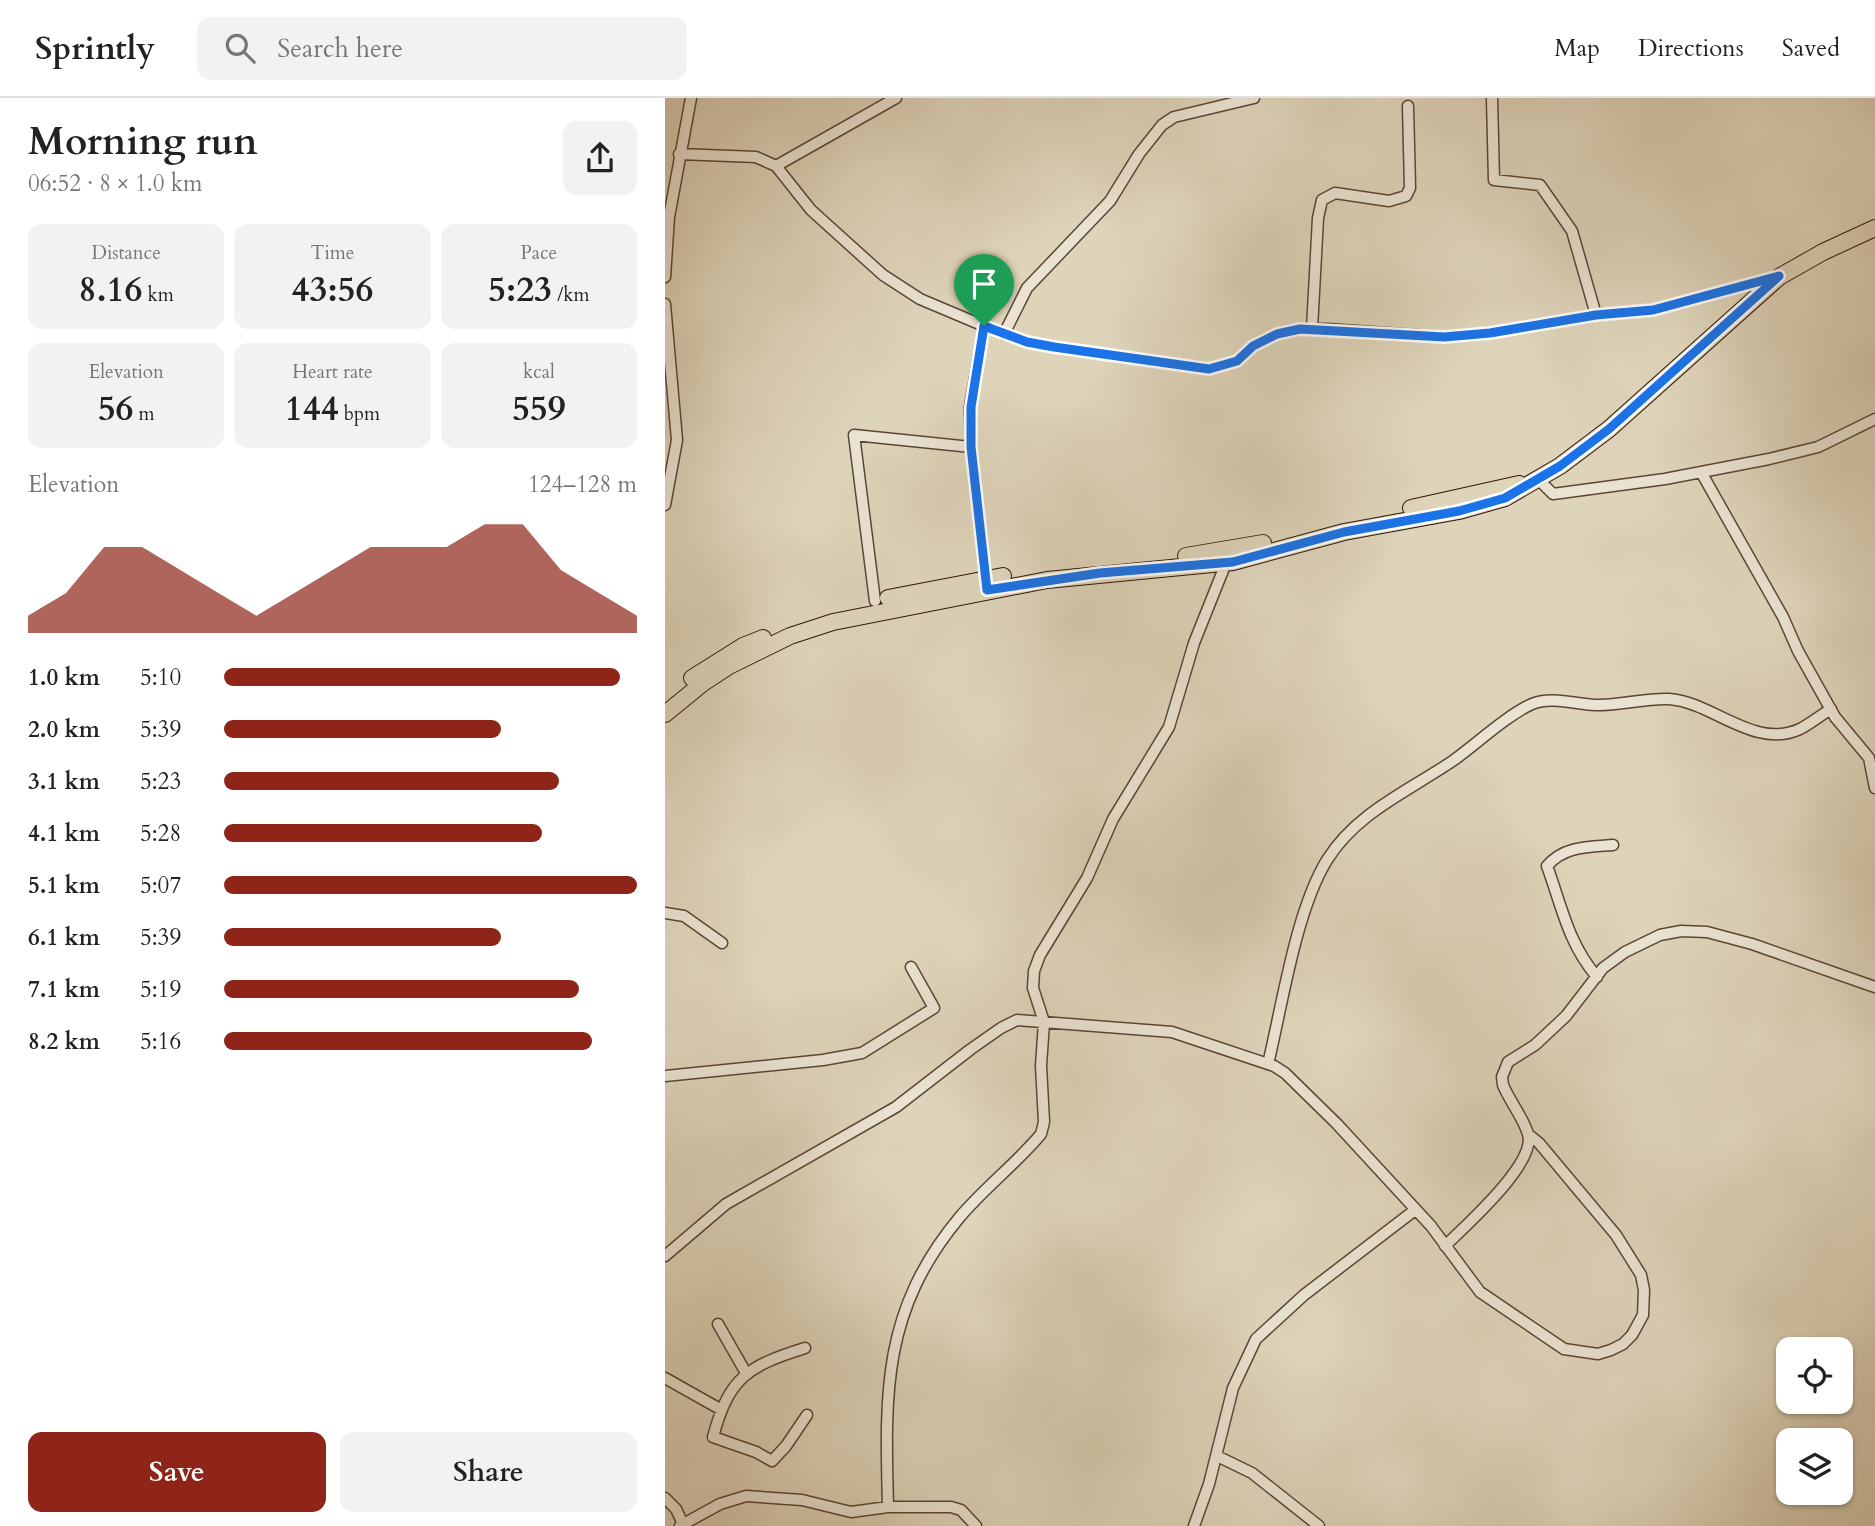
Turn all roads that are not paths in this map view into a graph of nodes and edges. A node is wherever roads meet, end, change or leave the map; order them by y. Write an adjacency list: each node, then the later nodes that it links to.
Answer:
1 (691, 98): 6 (street)
2 (896, 98): 7 (street)
3 (1254, 98): 16 (street)
4 (1492, 98): 13 (street)
5 (1408, 106): 15 (street)
6 (680, 154): 7 (street); 9 (street)
7 (776, 166): 14 (street)
8 (1875, 228): 10 (main road)
9 (665, 265): 11 (street)
10 (1779, 276): 13 (street); 20 (main road)
11 (665, 277)
12 (665, 304): 21 (street)
13 (1596, 315): 15 (street)
14 (984, 326): 16 (street); 18 (street)
15 (1312, 329): 16 (street)
16 (1004, 334)
17 (1875, 419): 19 (street)
18 (971, 447): 23 (street); 24 (street)
19 (1701, 472): 20 (street); 26 (street)
20 (1538, 480): 22 (main road)
21 (665, 505)
22 (1225, 557): 23 (main road); 35 (street)
23 (986, 584): 24 (main road); 27 (main road)
24 (875, 601): 25 (main road)
25 (665, 702)
26 (1831, 709): 28 (street); 36 (street)
27 (665, 714)
28 (1875, 788)
29 (1613, 845): 33 (street)
30 (665, 913): 31 (street)
31 (722, 943)
32 (911, 967): 37 (street)
33 (1597, 977): 34 (street); 38 (street)
34 (1875, 987)
35 (1044, 1022): 36 (street); 41 (street); 50 (street)
36 (1268, 1064): 39 (street)
37 (665, 1076)
38 (1528, 1133): 40 (street); 40 (street)
39 (1415, 1210): 40 (street); 48 (street)
40 (1445, 1246)
41 (665, 1256)
42 (718, 1325): 44 (street)
43 (804, 1348): 44 (street)
44 (746, 1373): 46 (street)
45 (665, 1378): 46 (street)
46 (720, 1409): 47 (street)
47 (807, 1415)
48 (1217, 1456): 53 (street); 54 (street)
49 (665, 1498): 51 (street)
50 (888, 1507): 51 (street); 52 (street)
51 (681, 1525)
52 (976, 1526)
53 (1194, 1526)
54 (1319, 1526)

